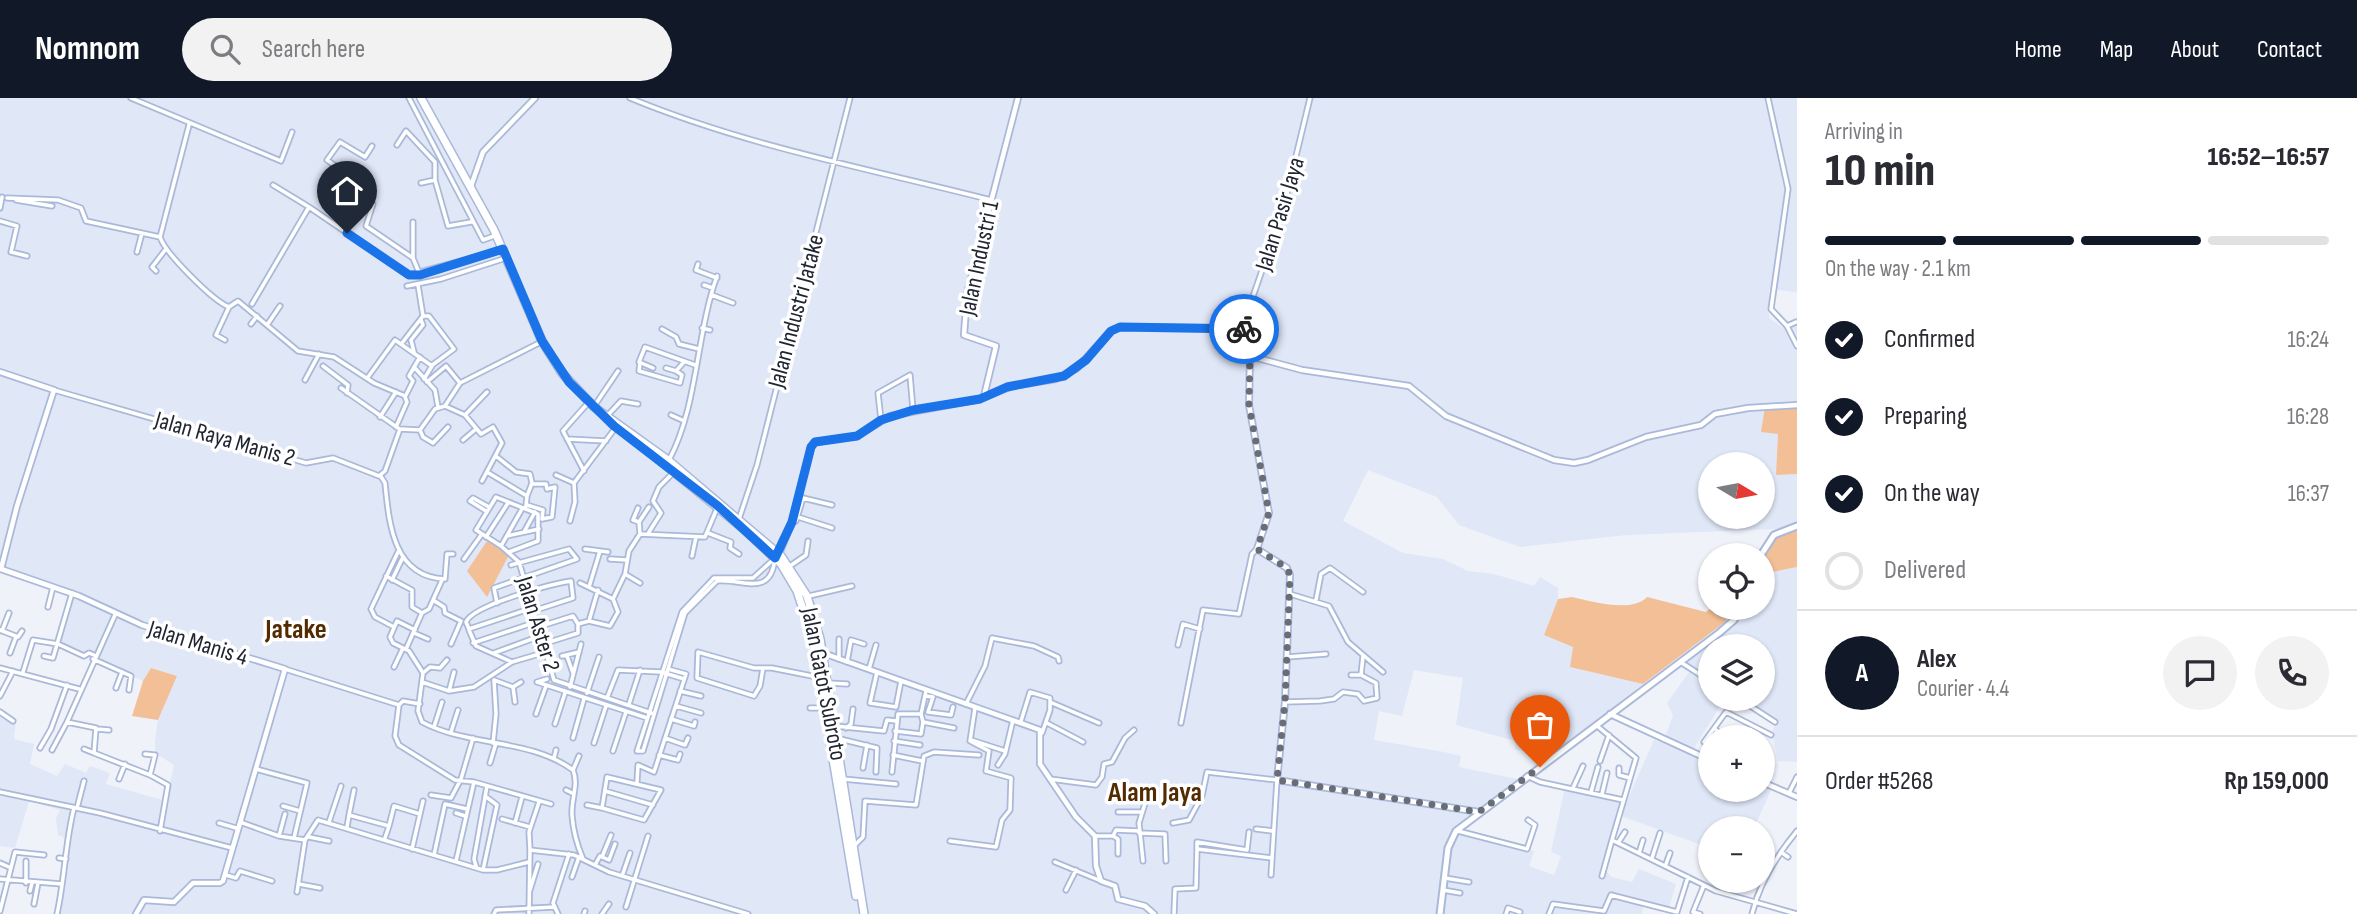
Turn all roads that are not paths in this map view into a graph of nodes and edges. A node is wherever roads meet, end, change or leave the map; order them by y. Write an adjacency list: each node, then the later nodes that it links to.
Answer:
1 (131, 98): 10 (street)
2 (409, 98): 21 (street)
3 (421, 98): 20 (highway, Jalan Gatot Subroto)
4 (535, 98): 20 (street)
5 (630, 98): 14 (street)
6 (850, 98): 14 (street, Jalan Industri Jatake)
7 (1018, 98): 23 (street, Jalan Industri 1)
8 (1310, 98): 58 (street, Jalan Pasir Jaya)
9 (1768, 98): 56 (street)
10 (189, 125): 11 (street); 32 (street)
11 (292, 132)
12 (397, 145): 16 (street)
13 (372, 146): 15 (street)
14 (832, 163): 23 (street); 131 (street, Jalan Industri Jatake)
15 (334, 165): 19 (street); 38 (street)
16 (435, 180): 17 (street); 29 (street)
17 (421, 183)
18 (273, 185): 25 (street)
19 (326, 190)
20 (472, 190): 21 (street); 31 (highway, Jalan Gatot Subroto)
21 (461, 196): 29 (street)
22 (3, 197): 24 (street); 26 (street); 30 (street)
23 (992, 200): 91 (street, Jalan Industri 1)
24 (52, 206)
25 (309, 207): 41 (street); 48 (street)
26 (0, 208)
27 (0, 221): 36 (street)
28 (413, 222): 38 (street)
29 (471, 222): 31 (street)
30 (142, 233): 32 (street); 35 (street)
31 (496, 235): 34 (highway, Jalan Gatot Subroto)
32 (160, 237): 33 (street)
33 (166, 248): 40 (street); 50 (street)
34 (503, 249): 37 (highway, Jalan Gatot Subroto); 41 (street)
35 (136, 252)
36 (27, 256)
37 (508, 257): 42 (street); 62 (highway, Jalan Gatot Subroto)
38 (413, 258): 41 (street)
39 (698, 264): 45 (street)
40 (156, 271)
41 (420, 275)
42 (418, 285): 44 (street); 52 (street)
43 (704, 285): 45 (street)
44 (407, 286)
45 (713, 288): 46 (street)
46 (711, 295): 47 (street); 57 (street)
47 (733, 303)
48 (252, 304)
49 (280, 306): 55 (street)
50 (229, 307): 51 (street); 61 (street)
51 (257, 316): 54 (street); 55 (street)
52 (422, 318): 63 (street); 66 (street); 74 (street)
53 (1796, 322): 56 (street)
54 (251, 324)
55 (267, 325): 67 (street)
56 (1787, 326): 64 (street)
57 (702, 328): 60 (street); 65 (street)
58 (1242, 328): 68 (street); 91 (street)
59 (662, 329): 65 (street)
60 (710, 330)
61 (225, 340)
62 (542, 341): 84 (street); 93 (highway, Jalan Gatot Subroto)
63 (402, 343): 66 (street); 81 (street)
64 (1797, 346)
65 (699, 349): 72 (street)
66 (414, 352): 69 (street)
67 (319, 354): 81 (street); 82 (street)
68 (1250, 355): 94 (street); 149 (street)
69 (420, 357): 74 (street); 75 (street)
70 (684, 362): 71 (street); 72 (street); 79 (street)
71 (640, 363): 76 (street); 79 (street)
72 (695, 365): 102 (street)
73 (323, 366): 89 (street)
74 (431, 366): 83 (street)
75 (414, 367): 83 (street); 90 (street)
76 (653, 368)
77 (666, 368): 79 (street)
78 (618, 371): 93 (street)
79 (676, 371)
80 (0, 372): 86 (street, Jalan Raya Manis 2)
81 (369, 377): 87 (street)
82 (305, 380)
83 (425, 381): 84 (street); 96 (street)
84 (460, 383): 95 (street)
85 (341, 388): 89 (street)
86 (54, 390): 117 (street, Jalan Raya Manis 2); 166 (street)
87 (396, 392): 90 (street); 100 (street)
88 (487, 392): 98 (street)
89 (347, 393): 100 (street)
90 (405, 396): 106 (street)
91 (984, 396): 97 (street)
92 (638, 404): 101 (street)
93 (591, 405): 101 (highway, Jalan Gatot Subroto); 110 (street)
94 (1797, 405)
95 (445, 406): 96 (street); 98 (street)
96 (438, 407): 108 (street)
97 (913, 410): 103 (street); 103 (street)
98 (465, 415): 107 (street)
99 (671, 415): 102 (street)
100 (380, 417): 106 (street)
101 (607, 417): 105 (highway, Jalan Gatot Subroto); 113 (highway, Jalan Gatot Subroto)
102 (682, 420): 113 (street)
103 (881, 420): 134 (street)
104 (447, 427): 108 (street)
105 (616, 427): 111 (street); 115 (highway, Jalan Gatot Subroto)
106 (398, 428): 108 (street); 117 (street)
107 (476, 429): 109 (street); 112 (street)
108 (420, 430)
109 (463, 439)
110 (566, 439): 111 (street); 116 (street)
111 (606, 441): 116 (street)
112 (496, 456): 114 (street); 121 (street)
113 (668, 460): 124 (highway, Jalan Gatot Subroto)
114 (488, 472): 119 (street); 122 (street)
115 (675, 472): 124 (highway, Jalan Gatot Subroto); 139 (street)
116 (581, 474): 120 (street)
117 (380, 475): 151 (street)
118 (556, 475): 120 (street)
119 (482, 481)
120 (574, 483): 132 (street)
121 (532, 484): 122 (street); 126 (street)
122 (527, 496): 126 (street)
123 (508, 503): 126 (street); 142 (street); 142 (street, Jalan Aster 2)
124 (720, 504): 131 (highway, Jalan Gatot Subroto); 140 (street)
125 (832, 505): 130 (street)
126 (525, 507): 129 (street); 143 (street)
127 (649, 507): 133 (street)
128 (638, 508): 133 (street)
129 (535, 512): 137 (street); 138 (street)
130 (797, 517): 134 (street); 136 (street)
131 (738, 520): 157 (highway, Jalan Gatot Subroto); 157 (highway, Jalan Gatot Subroto)
132 (570, 521)
133 (639, 522): 141 (street)
134 (792, 522): 157 (street)
135 (1797, 526): 146 (main road)
136 (832, 528)
137 (539, 529): 138 (street); 152 (street)
138 (524, 532): 143 (street)
139 (649, 532): 141 (street); 144 (street)
140 (708, 533): 144 (street); 155 (street)
141 (640, 534): 161 (street)
142 (484, 535): 147 (street, Jalan Aster 2); 159 (street)
143 (506, 537): 147 (street)
144 (696, 537): 156 (street)
145 (808, 541): 164 (street)
146 (1769, 543)
147 (501, 546): 152 (street, Jalan Aster 2)
148 (585, 549): 150 (street)
149 (1257, 549): 182 (street); 200 (street)
150 (600, 551): 153 (street); 176 (street)
151 (398, 552): 158 (street); 169 (street)
152 (508, 552): 162 (street, Jalan Aster 2)
153 (608, 552)
154 (453, 554): 172 (street)
155 (739, 554)
156 (692, 556)
157 (777, 556): 164 (highway, Jalan Gatot Subroto); 165 (street); 168 (street); 219 (highway, Jalan Gatot Subroto)
158 (403, 557): 171 (street); 172 (street)
159 (464, 559)
160 (610, 559): 161 (street)
161 (626, 560): 167 (street)
162 (519, 562): 163 (street); 170 (street, Jalan Aster 2); 170 (street)
163 (511, 565)
164 (790, 566): 183 (highway, Jalan Gatot Subroto)
165 (765, 568): 168 (street); 189 (street)
166 (1, 570): 177 (street, Jalan Manis 4)
167 (625, 574): 174 (street); 184 (street)
168 (771, 574): 189 (street)
169 (386, 576): 171 (street); 198 (street)
170 (523, 578): 181 (street, Jalan Aster 2); 187 (street)
171 (392, 579): 192 (street)
172 (442, 579): 185 (street)
173 (580, 583): 176 (street)
174 (640, 583)
175 (852, 586): 183 (street)
176 (589, 587): 178 (street)
177 (52, 590): 180 (street, Jalan Manis 4); 188 (street)
178 (598, 590): 184 (street); 195 (street)
179 (1363, 592): 186 (street)
180 (72, 593): 193 (street, Jalan Manis 4); 209 (street)
181 (528, 594): 187 (street); 190 (street, Jalan Aster 2); 190 (street)
182 (1290, 594): 186 (street); 226 (street)
183 (807, 596): 219 (highway, Jalan Gatot Subroto)
184 (613, 598): 195 (street)
185 (433, 600): 192 (street); 210 (street)
186 (1316, 600): 224 (street)
187 (497, 603): 199 (street)
188 (48, 607)
189 (686, 608): 249 (street)
190 (532, 609): 197 (street, Jalan Aster 2); 199 (street)
191 (9, 613): 201 (street)
192 (422, 613): 203 (street)
193 (115, 615): 227 (street); 238 (street, Jalan Manis 4)
194 (1732, 620): 233 (main road)
195 (589, 621): 196 (street)
196 (578, 624): 197 (street); 213 (street)
197 (537, 625): 204 (street, Jalan Aster 2); 208 (street)
198 (392, 626): 203 (street); 216 (street)
199 (470, 629): 208 (street)
200 (1200, 629): 215 (street); 312 (street)
201 (1, 630): 205 (street)
202 (22, 631): 205 (street)
203 (414, 631): 206 (street); 216 (street)
204 (540, 636): 213 (street, Jalan Aster 2); 221 (street)
205 (16, 637): 220 (street)
206 (428, 639)
207 (839, 639): 228 (street)
208 (473, 643): 221 (street)
209 (58, 644): 223 (street); 227 (street); 241 (street)
210 (451, 644)
211 (581, 644): 218 (street)
212 (864, 644): 232 (street)
213 (543, 645): 217 (street, Jalan Aster 2)
214 (876, 645): 237 (street)
215 (1178, 645)
216 (404, 648): 234 (street); 246 (street)
217 (546, 652): 231 (street); 262 (street, Jalan Aster 2)
218 (579, 652): 248 (street); 248 (street)
219 (819, 652): 228 (street); 254 (highway, Jalan Gatot Subroto)
220 (10, 653)
221 (494, 653): 231 (street)
222 (1326, 654): 226 (street)
223 (44, 656)
224 (1363, 656): 245 (street); 251 (street)
225 (599, 657): 269 (street)
226 (1287, 657): 278 (street)
227 (94, 658): 242 (street); 264 (street)
228 (839, 659): 232 (street)
229 (447, 660): 246 (street)
230 (1059, 661): 282 (street)
231 (512, 662): 252 (street)
232 (848, 662): 237 (street)
233 (1682, 663): 247 (street); 299 (main road)
234 (394, 667)
235 (0, 668): 240 (street)
236 (763, 668): 236 (street); 254 (street)
237 (869, 668): 244 (street)
238 (285, 669): 280 (street, Jalan Manis 4); 362 (street)
239 (639, 670): 249 (street); 273 (street); 281 (street)
240 (13, 671): 241 (street); 271 (street)
241 (23, 672): 259 (street)
242 (122, 672): 263 (street); 265 (street)
243 (454, 672): 266 (street)
244 (877, 672): 255 (street); 255 (street)
245 (1383, 672)
246 (423, 673): 256 (street)
247 (1698, 673)
248 (573, 674): 262 (street)
249 (663, 674): 267 (street); 297 (street); 300 (street)
250 (1351, 675): 251 (street)
251 (1361, 675): 278 (street)
252 (493, 679): 261 (street); 266 (street); 336 (street)
253 (547, 679): 260 (street)
254 (825, 679): 258 (street); 288 (highway, Jalan Gatot Subroto); 317 (highway, Jalan Gatot Subroto)
255 (901, 681): 270 (street)
256 (422, 682): 266 (street); 279 (street)
257 (521, 682): 261 (street)
258 (846, 684)
259 (66, 685): 264 (street); 340 (street)
260 (546, 686): 268 (street); 296 (street)
261 (513, 687): 276 (street)
262 (570, 687): 269 (street, Jalan Aster 2)
263 (116, 688)
264 (79, 689): 306 (street)
265 (129, 690)
266 (449, 691)
267 (680, 691): 272 (street); 284 (street)
268 (565, 692): 274 (street); 313 (street)
269 (587, 693): 273 (street, Jalan Aster 2)
270 (925, 693): 282 (street); 294 (street); 298 (street)
271 (0, 696)
272 (701, 696)
273 (607, 698): 281 (street, Jalan Aster 2)
274 (584, 699): 283 (street); 329 (street)
275 (442, 702): 318 (street)
276 (514, 702)
277 (1050, 702): 305 (street); 310 (street); 311 (street)
278 (1285, 702): 377 (street)
279 (420, 704): 280 (street); 318 (street)
280 (399, 705): 372 (street)
281 (628, 705): 300 (street, Jalan Aster 2)
282 (966, 705): 287 (street)
283 (606, 706): 293 (street); 337 (street)
284 (676, 706): 295 (street); 302 (street)
285 (953, 707): 294 (street)
286 (810, 708): 288 (street)
287 (975, 708): 301 (street); 333 (street)
288 (824, 709): 456 (highway, Jalan Gatot Subroto)
289 (852, 709): 319 (street)
290 (458, 710): 325 (street)
291 (1758, 711): 309 (street)
292 (0, 712): 303 (street)
293 (626, 712): 300 (street); 344 (street)
294 (928, 712): 308 (street)
295 (701, 713)
296 (536, 714)
297 (654, 714): 300 (street, Jalan Aster 2); 300 (street)
298 (921, 714): 304 (street); 308 (street)
299 (1610, 714): 314 (main road); 349 (street)
300 (648, 715)
301 (1013, 718): 305 (street); 345 (street)
302 (671, 719): 307 (street); 330 (street)
303 (13, 721)
304 (896, 721): 319 (street); 324 (street)
305 (1021, 721): 326 (street)
306 (67, 722): 321 (street); 342 (street)
307 (695, 722)
308 (925, 722): 320 (street); 324 (street)
309 (1775, 722)
310 (1047, 723): 326 (street); 335 (street)
311 (1099, 723)
312 (1181, 723)
313 (555, 724)
314 (1596, 725): 327 (street); 370 (main road)
315 (1717, 725): 316 (street)
316 (1751, 725)
317 (835, 726): 319 (street); 332 (highway, Jalan Gatot Subroto)
318 (434, 727): 325 (street)
319 (846, 728)
320 (954, 728)
321 (97, 729): 322 (street); 346 (street)
322 (109, 730)
323 (1134, 730): 376 (street)
324 (895, 731): 334 (street)
325 (451, 732): 328 (street)
326 (1042, 733): 376 (street)
327 (1609, 735): 356 (street); 373 (street)
328 (473, 738): 336 (street); 372 (street)
329 (573, 738)
330 (665, 738): 331 (street); 350 (street)
331 (688, 738)
332 (836, 738): 338 (street); 375 (highway, Jalan Gatot Subroto)
333 (970, 739): 345 (street); 449 (street)
334 (894, 741): 339 (street); 351 (street)
335 (1083, 742)
336 (494, 743): 354 (street); 357 (street)
337 (594, 743)
338 (867, 745): 363 (street); 366 (street)
339 (920, 745)
340 (40, 748)
341 (84, 749): 346 (street)
342 (52, 750)
343 (556, 750): 354 (street)
344 (612, 751)
345 (1005, 751): 359 (street)
346 (94, 753): 358 (street)
347 (145, 754): 369 (street)
348 (680, 754): 350 (street)
349 (1698, 754)
350 (659, 755): 380 (street)
351 (893, 755): 355 (street); 367 (street)
352 (979, 755): 355 (street)
353 (579, 756): 365 (street)
354 (554, 758): 365 (street)
355 (922, 761): 456 (street)
356 (1600, 761)
357 (490, 762)
358 (125, 764): 369 (street); 374 (street)
359 (998, 765)
360 (1583, 765): 385 (street)
361 (1598, 767): 390 (street)
362 (254, 768): 409 (street); 420 (street)
363 (863, 768)
364 (1619, 768): 373 (street)
365 (573, 770): 393 (street)
366 (876, 772)
367 (892, 772)
368 (1607, 774): 394 (street)
369 (150, 775): 430 (street)
370 (1527, 776): 385 (street); 412 (main road)
371 (1797, 777): 391 (street)
372 (461, 778): 379 (street); 392 (street)
373 (1630, 778): 399 (street)
374 (119, 779)
375 (843, 779): 381 (street); 456 (highway, Jalan Gatot Subroto)
376 (1050, 779): 441 (street)
377 (1277, 780): 412 (street); 424 (street); 431 (street)
378 (84, 781): 406 (street)
379 (474, 782): 383 (street); 408 (street)
380 (637, 782): 388 (street); 404 (street)
381 (896, 785)
382 (341, 786): 421 (street)
383 (487, 786): 395 (street); 396 (street)
384 (1775, 787): 391 (street)
385 (1573, 788): 390 (street)
386 (354, 790): 415 (street)
387 (566, 790): 393 (street)
388 (605, 791): 404 (street); 407 (street)
389 (0, 792): 406 (street)
390 (1591, 792): 394 (street)
391 (1789, 793): 398 (street)
392 (430, 794)
393 (574, 794): 468 (street)
394 (1602, 794): 399 (street)
395 (485, 796): 483 (street); 485 (street)
396 (522, 797): 401 (street); 423 (street)
397 (1147, 797): 411 (street)
398 (1797, 797)
399 (1623, 800): 446 (street)
400 (423, 801): 416 (street)
401 (539, 802): 402 (street); 427 (street)
402 (551, 804)
403 (587, 805): 407 (street)
404 (653, 805): 407 (street)
405 (282, 806): 409 (street)
406 (75, 808): 430 (street); 471 (street)
407 (602, 808)
408 (467, 809): 417 (street); 464 (street)
409 (300, 811): 443 (street)
410 (1118, 812): 411 (street)
411 (1140, 812): 434 (street)
412 (1479, 812): 432 (main road)
413 (456, 813): 417 (street)
414 (285, 814): 438 (street)
415 (349, 814): 425 (street); 426 (street)
416 (420, 814): 425 (street); 453 (street)
417 (465, 816): 475 (street)
418 (502, 820): 423 (street)
419 (1528, 820): 432 (street)
420 (239, 821): 428 (street); 438 (street)
421 (329, 822): 426 (street); 444 (street)
422 (219, 823): 428 (street)
423 (514, 823): 427 (street)
424 (1173, 823)
425 (389, 826): 445 (street)
426 (347, 827): 445 (street)
427 (530, 827): 455 (street)
428 (236, 828): 452 (street)
429 (1256, 829): 431 (street)
430 (160, 831): 452 (street)
431 (1273, 831): 469 (street)
432 (1456, 831): 493 (main road)
433 (1797, 831): 457 (street)
434 (1139, 832): 442 (street); 472 (street); 476 (street)
435 (1249, 832): 454 (street)
436 (1625, 832): 450 (street)
437 (1660, 833): 470 (street)
438 (279, 835): 443 (street)
439 (611, 835): 465 (street)
440 (648, 836): 495 (street)
441 (1095, 836): 442 (street); 497 (street)
442 (1114, 836): 462 (street)
443 (294, 838): 444 (street)
444 (307, 838): 448 (street); 504 (street)
445 (386, 838): 453 (street)
446 (1612, 840): 450 (street); 490 (street)
447 (1643, 840): 459 (street)
448 (329, 841)
449 (950, 841)
450 (1618, 843): 459 (street)
451 (615, 845): 465 (street)
452 (235, 848): 487 (street)
453 (412, 849): 464 (street)
454 (1197, 849): 469 (street); 531 (street)
455 (530, 850): 461 (street); 477 (street)
456 (850, 852): 529 (highway, Jalan Gatot Subroto)
457 (1781, 852): 466 (street); 514 (street)
458 (630, 853): 489 (street)
459 (1639, 853): 470 (street)
460 (1670, 853): 482 (street)
461 (569, 854): 468 (street); 517 (street)
462 (1118, 854)
463 (44, 855): 484 (street)
464 (434, 855): 475 (street)
465 (602, 857): 481 (street)
466 (1788, 857)
467 (59, 858): 471 (street)
468 (581, 858): 481 (street); 491 (street)
469 (1272, 858): 488 (street)
470 (1652, 858): 482 (street)
471 (66, 859): 503 (street)
472 (1143, 860)
473 (1673, 860): 482 (street)
474 (26, 861): 500 (street)
475 (456, 861): 483 (street)
476 (1166, 861)
477 (529, 862): 485 (street); 510 (street)
478 (1055, 862): 486 (street)
479 (0, 863): 484 (street)
480 (538, 864): 510 (street)
481 (595, 865): 489 (street)
482 (1668, 865): 492 (street)
483 (476, 866): 485 (street)
484 (9, 867): 494 (street)
485 (483, 870)
486 (1076, 870): 497 (street); 506 (street)
487 (226, 875): 496 (street); 524 (street)
488 (1271, 875)
489 (622, 876): 495 (street)
490 (1602, 876)
491 (572, 877)
492 (1688, 877): 499 (street); 535 (street)
493 (1445, 878): 498 (street); 507 (main road)
494 (3, 880): 500 (street); 519 (street)
495 (635, 880): 518 (street); 528 (street)
496 (271, 881)
497 (1101, 881): 530 (street)
498 (1469, 882)
499 (1698, 882)
500 (26, 883): 501 (street)
501 (32, 883): 502 (street); 508 (street)
502 (38, 883): 503 (street); 515 (street)
503 (62, 884): 523 (street)
504 (299, 884): 505 (street); 509 (street)
505 (320, 888)
506 (1066, 890)
507 (1443, 890): 511 (street); 532 (main road)
508 (30, 891)
509 (298, 892)
510 (528, 892): 520 (street)
511 (1460, 893)
512 (1701, 893): 521 (street)
513 (1730, 893): 514 (street)
514 (1755, 901): 537 (street); 538 (street)
515 (34, 904)
516 (609, 904): 527 (street)
517 (554, 907): 520 (street); 526 (street)
518 (626, 907)
519 (0, 911)
520 (529, 911): 525 (street)
521 (1693, 912): 536 (street)
522 (1520, 913): 533 (street); 534 (street)
523 (57, 914)
524 (136, 914)
525 (494, 914)
526 (558, 914)
527 (601, 914)
528 (748, 914)
529 (861, 914)
530 (1154, 914)
531 (1174, 914)
532 (1440, 914)
533 (1506, 914)
534 (1526, 914)
535 (1549, 914)
536 (1700, 914)
537 (1752, 914)
538 (1797, 914)

